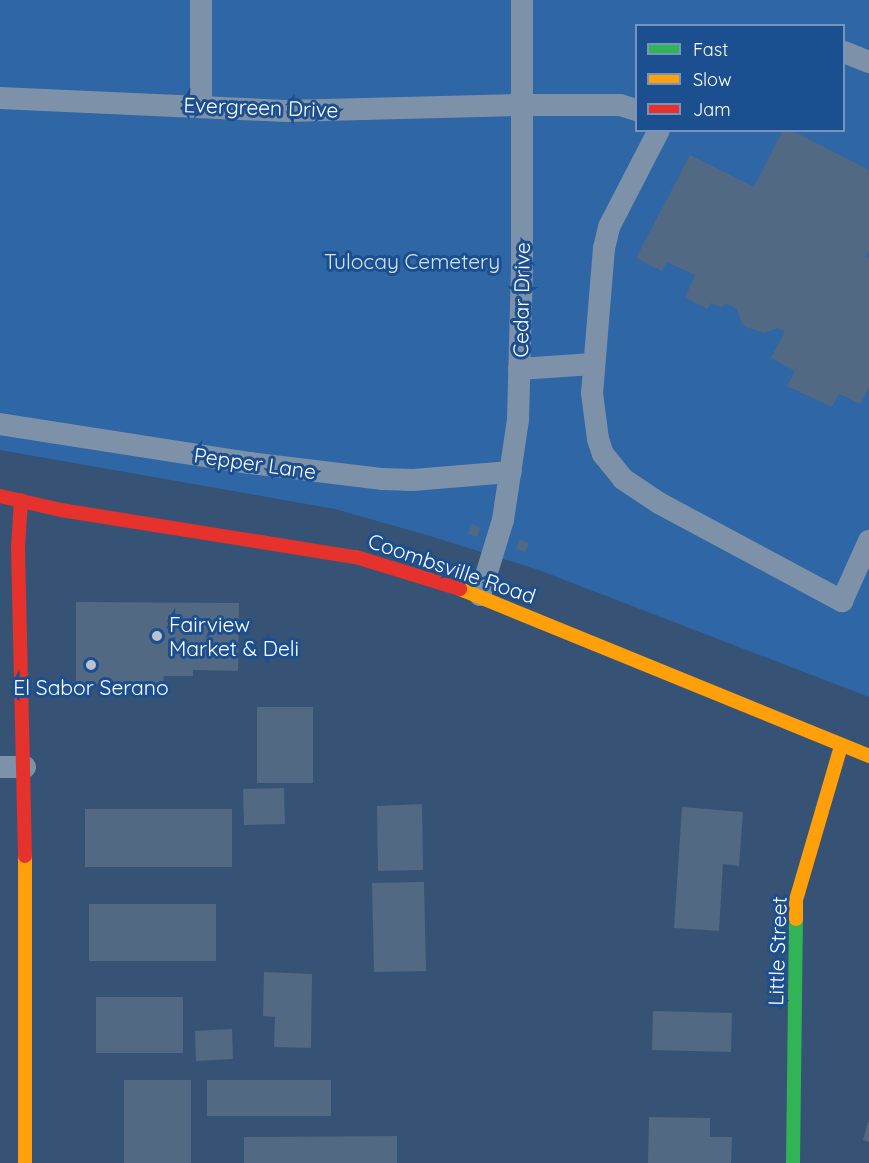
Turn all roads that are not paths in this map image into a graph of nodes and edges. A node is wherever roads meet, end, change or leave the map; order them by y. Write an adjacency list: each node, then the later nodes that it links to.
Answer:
1 (201, 0): 7 (lane)
2 (522, 0): 6 (lane, Cedar Drive)
3 (845, 53): 4 (lane)
4 (869, 62)
5 (0, 98): 7 (lane, Evergreen Drive)
6 (523, 105): 7 (lane, Evergreen Drive); 8 (lane, Evergreen Drive); 11 (lane, Cedar Drive)
7 (201, 106)
8 (635, 110)
9 (657, 132): 10 (lane)
10 (593, 364): 11 (lane); 16 (lane)
11 (519, 369): 13 (lane, Cedar Drive)
12 (0, 424): 13 (lane, Pepper Lane)
13 (511, 472): 17 (lane, Cedar Drive)
14 (0, 496): 15 (street, Coombsville Road)
15 (21, 500): 17 (street, Coombsville Road); 21 (street)
16 (869, 541)
17 (480, 595): 18 (street, Coombsville Road)
18 (841, 746): 19 (street, Coombsville Road); 23 (street, Little Street)
19 (869, 756)
20 (0, 767): 21 (lane)
21 (24, 767): 22 (street)
22 (25, 1163)
23 (793, 1163)

